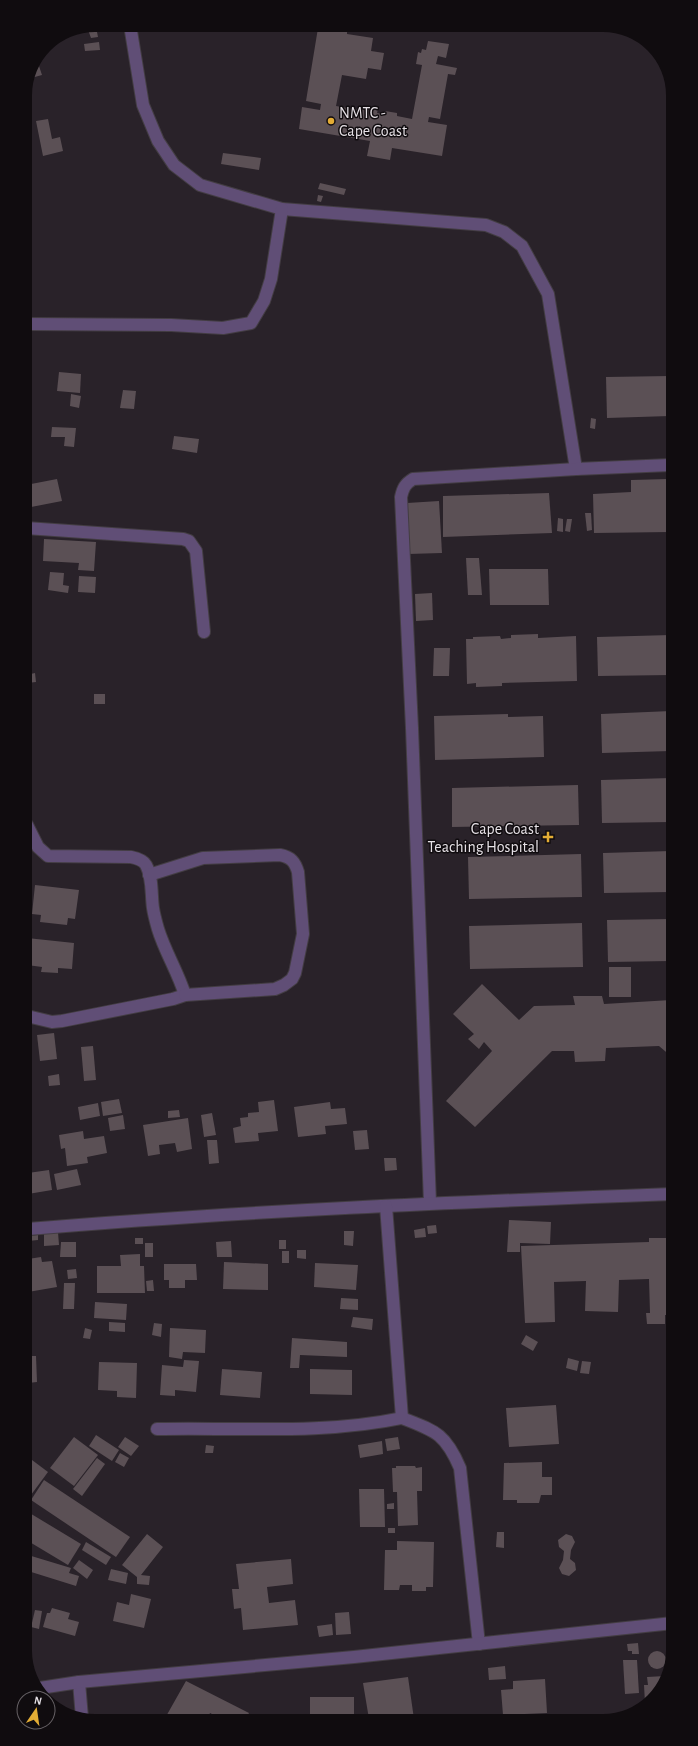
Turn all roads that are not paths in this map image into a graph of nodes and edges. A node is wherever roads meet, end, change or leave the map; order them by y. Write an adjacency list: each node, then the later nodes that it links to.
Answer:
1 (131, 32): 2 (street)
2 (282, 210): 3 (street); 5 (street)
3 (32, 324)
4 (666, 465): 5 (street)
5 (576, 469): 13 (street)
6 (32, 528): 7 (street)
7 (204, 632)
8 (32, 835): 9 (street)
9 (149, 875): 10 (street); 10 (street)
10 (186, 995): 11 (street)
11 (32, 1017)
12 (666, 1194): 13 (street)
13 (430, 1203): 14 (street)
14 (386, 1206): 15 (street); 16 (street)
15 (32, 1229)
16 (402, 1418): 17 (street); 19 (street)
17 (157, 1429)
18 (666, 1624): 19 (street)
19 (479, 1644): 20 (street)
20 (79, 1682): 21 (street); 22 (street)
21 (44, 1687)
22 (82, 1713)

